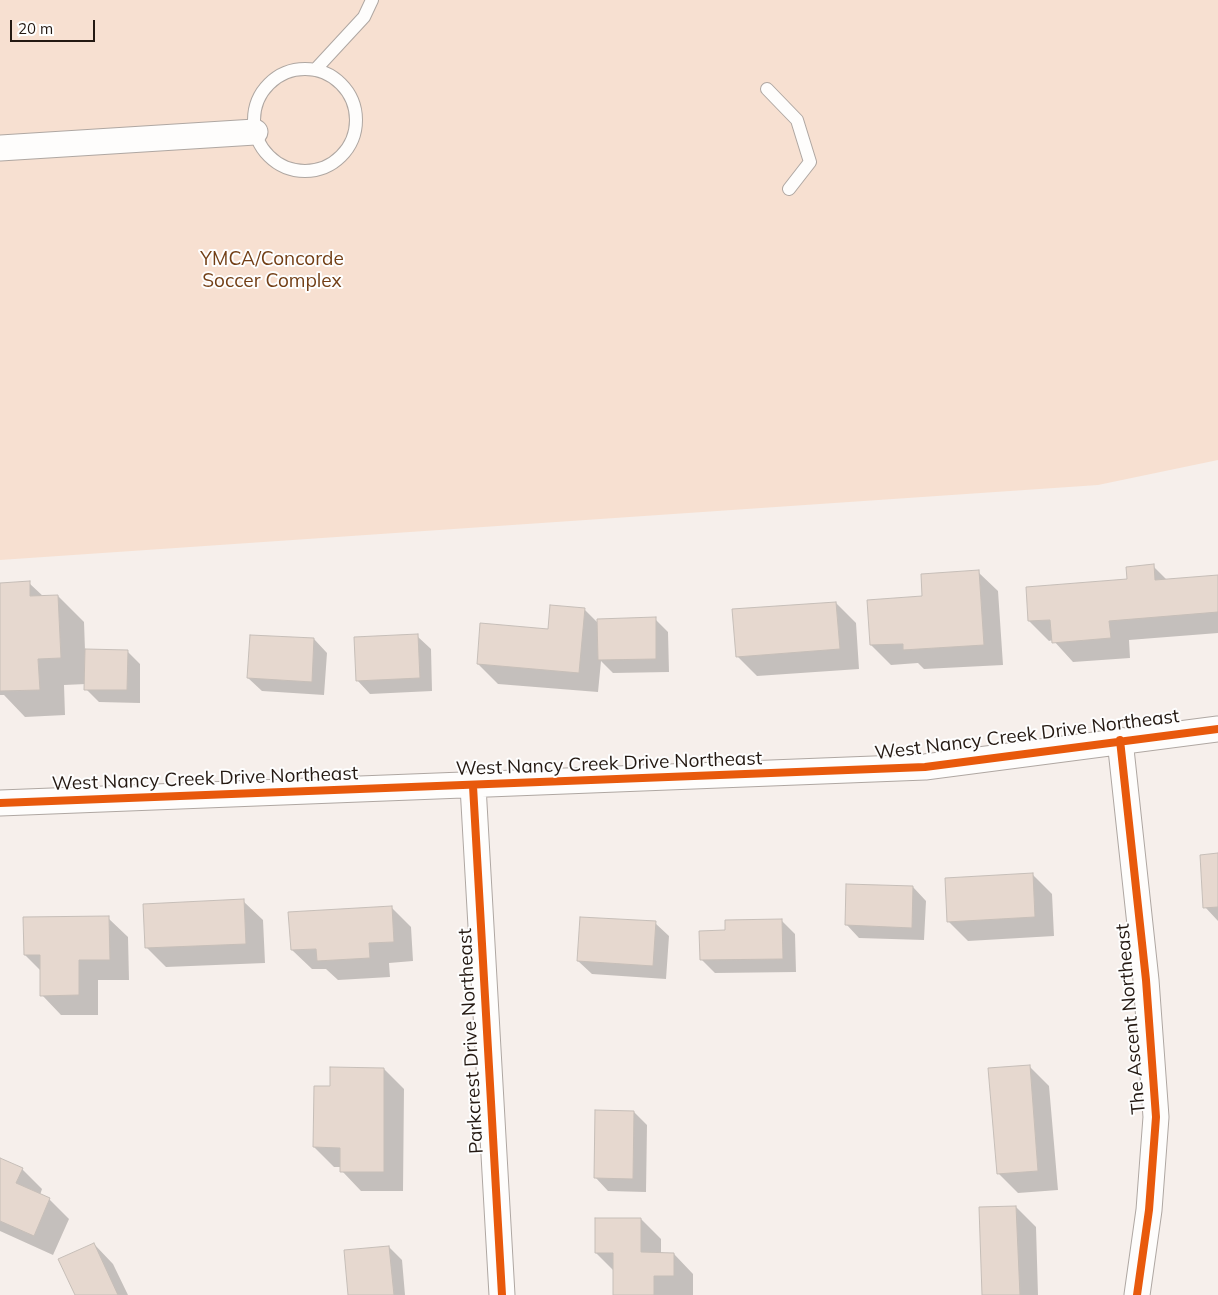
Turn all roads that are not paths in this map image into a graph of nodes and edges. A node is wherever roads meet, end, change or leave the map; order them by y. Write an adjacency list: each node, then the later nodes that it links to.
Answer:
1 (372, 0): 2 (lane)
2 (315, 70): 4 (lane); 4 (lane)
3 (767, 89): 6 (lane)
4 (255, 132): 5 (street)
5 (0, 148)
6 (789, 189)
7 (1218, 729): 8 (street, West Nancy Creek Drive Northeast)
8 (1120, 740): 9 (street, West Nancy Creek Drive Northeast); 12 (street, The Ascent Northeast)
9 (472, 786): 10 (street, West Nancy Creek Drive Northeast); 11 (street, Parkcrest Drive Northeast)
10 (0, 803)
11 (502, 1295)
12 (1137, 1295)

